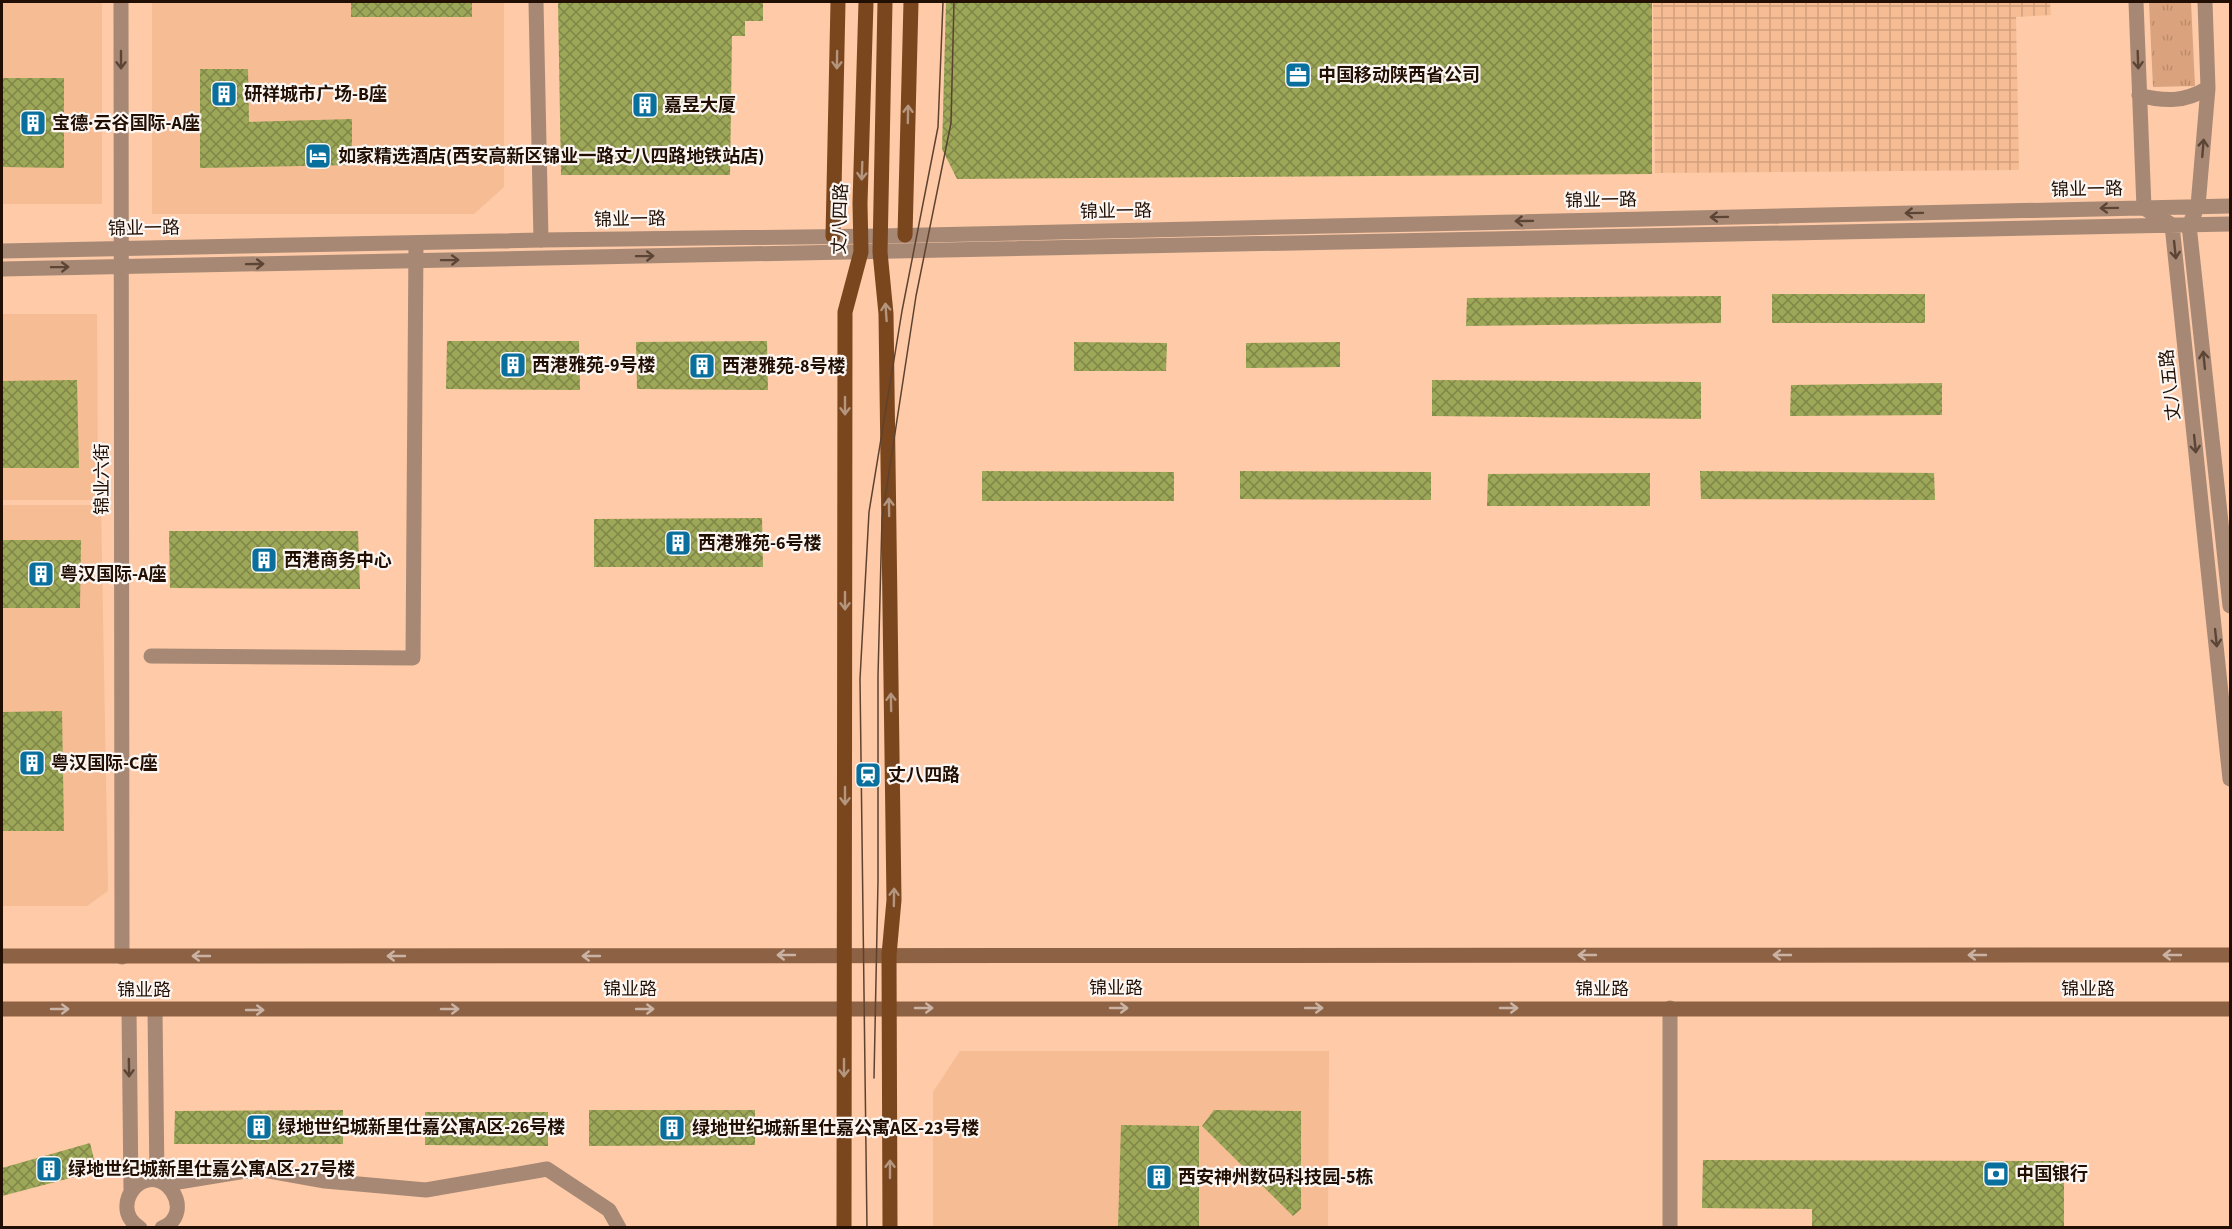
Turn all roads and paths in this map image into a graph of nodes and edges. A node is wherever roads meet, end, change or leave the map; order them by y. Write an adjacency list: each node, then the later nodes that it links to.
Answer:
1 (121, 2): 23 (street, 锦业六街, one-way to 23)
2 (536, 2): 21 (street)
3 (838, 2): 18 (main road, one-way to 18)
4 (866, 2): 19 (main road, 丈八四路, one-way to 19)
5 (885, 2): 20 (main road)
6 (911, 2): 17 (main road, one-way to 6)
7 (2136, 2): 10 (street, one-way to 10)
8 (2205, 2): 9 (street)
9 (2208, 88): 10 (street); 11 (street, one-way to 9)
10 (2139, 94): 13 (street)
11 (2198, 206): 12 (street, 锦业一路); 13 (street, 锦业一路); 16 (street)
12 (2230, 206)
13 (2144, 208): 15 (street); 17 (street, 锦业一路, one-way to 17)
14 (2230, 224): 16 (street, 锦业一路)
15 (2172, 225): 16 (street, 锦业一路); 26 (street, 锦业一路); 32 (street, 丈八五路, one-way to 32)
16 (2189, 225): 30 (street, 丈八五路, one-way to 16)
17 (905, 235): 20 (street, 锦业一路)
18 (833, 236): 19 (street, 锦业一路); 21 (street, 锦业一路)
19 (860, 236): 20 (street, 锦业一路); 25 (main road, 丈八四路)
20 (880, 236): 26 (main road)
21 (541, 240): 22 (street, 锦业一路)
22 (416, 243): 23 (street, 锦业一路); 27 (street)
23 (121, 248): 24 (street, 锦业一路); 28 (street, 锦业六街)
24 (2, 251)
25 (861, 252): 26 (street, 锦业一路); 27 (street, 锦业一路, one-way to 25); 33 (main road, 丈八四路, one-way to 33)
26 (880, 252): 34 (main road, one-way to 26)
27 (415, 261): 28 (street, 锦业一路, one-way to 27); 31 (street)
28 (121, 266): 29 (street, 锦业一路, one-way to 28); 37 (street, 锦业六街)
29 (2, 269)
30 (2230, 606)
31 (151, 656)
32 (2230, 779)
33 (845, 955): 34 (main road, 锦业路); 37 (main road, 锦业路, one-way to 37); 40 (main road, 丈八四路)
34 (890, 955): 35 (main road, 锦业路, one-way to 34); 41 (main road)
35 (2230, 955)
36 (2, 956): 37 (main road, 锦业路)
37 (122, 957)
38 (1670, 1008): 41 (main road, 锦业路, one-way to 38); 42 (main road, 锦业路); 52 (street)
39 (2, 1009): 43 (main road, 锦业路, one-way to 43)
40 (845, 1009): 41 (main road, 锦业路); 44 (main road, 锦业路, one-way to 40); 50 (main road, 丈八四路, one-way to 50)
41 (890, 1009): 51 (main road, one-way to 41)
42 (2230, 1009)
43 (129, 1010): 44 (main road, 锦业路); 46 (street, one-way to 46)
44 (155, 1010): 45 (street)
45 (162, 1182): 46 (street); 48 (street); 49 (street)
46 (131, 1191): 47 (street)
47 (140, 1227)
48 (166, 1227)
49 (619, 1227)
50 (844, 1227)
51 (890, 1227)
52 (1670, 1227)

